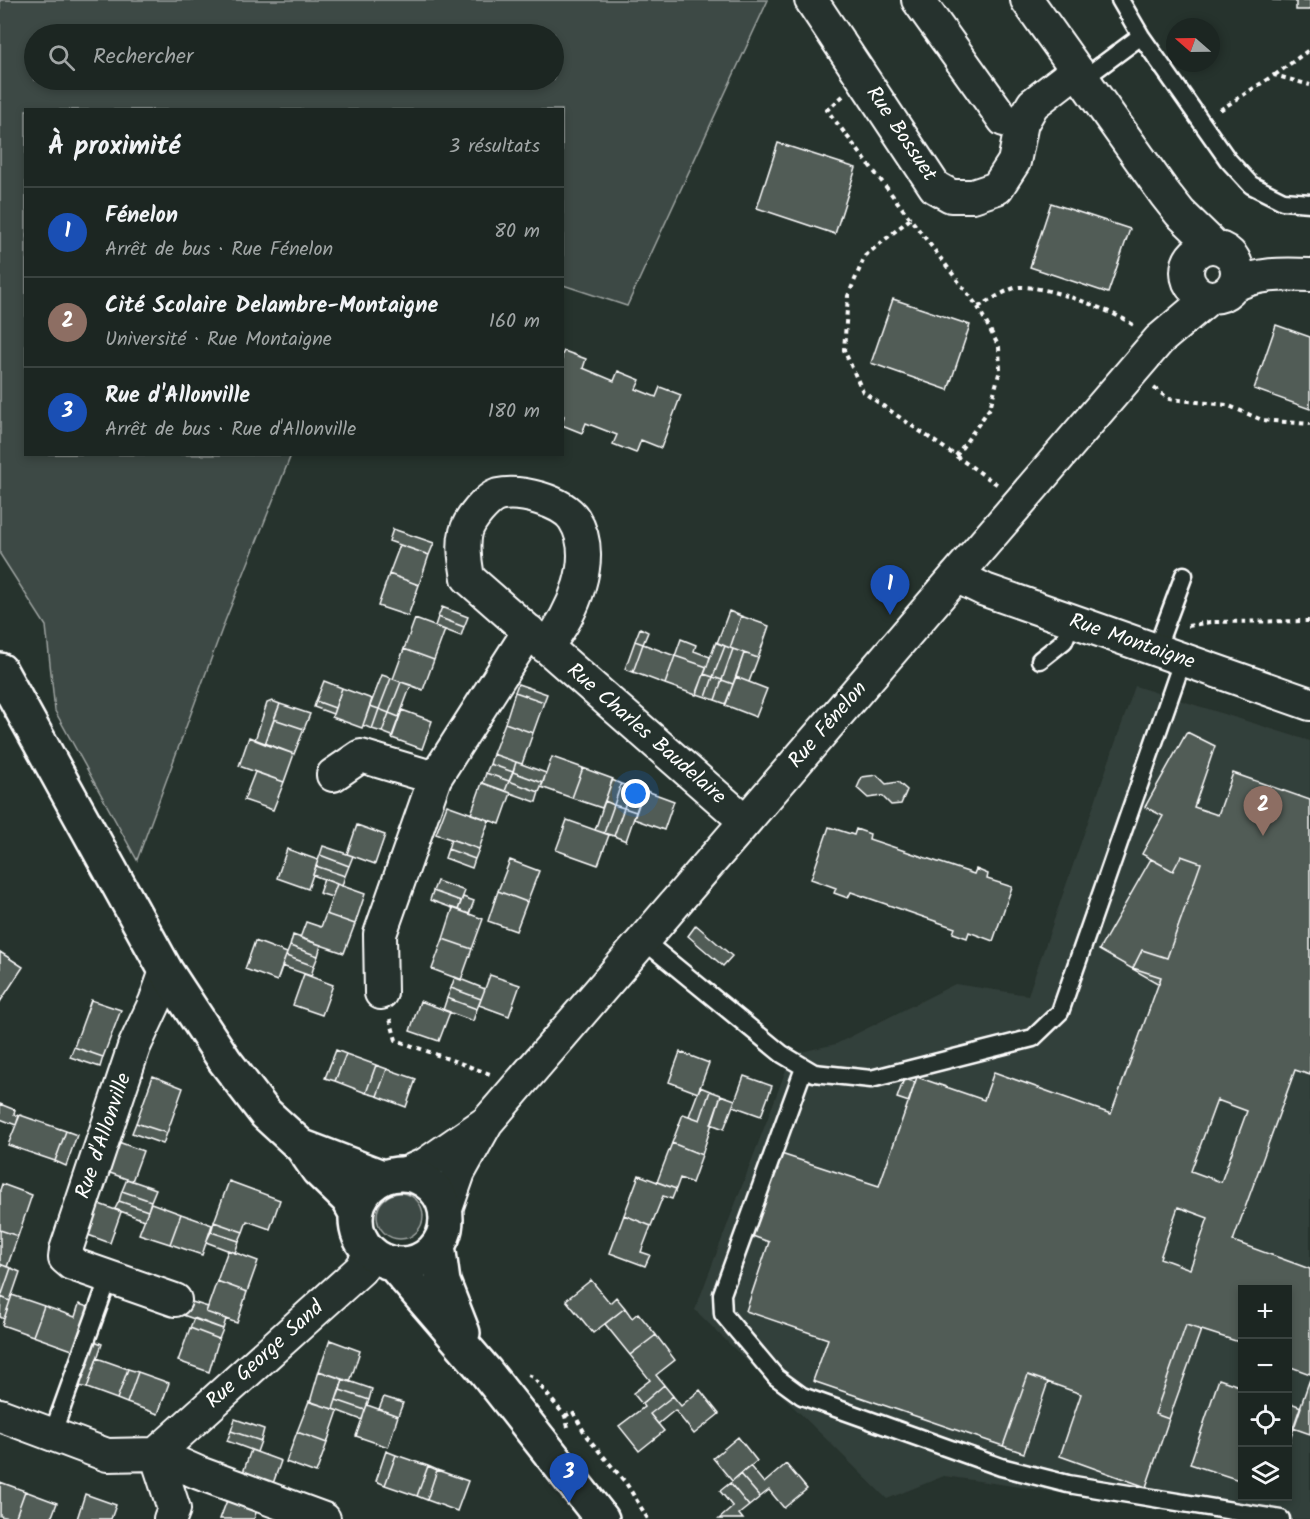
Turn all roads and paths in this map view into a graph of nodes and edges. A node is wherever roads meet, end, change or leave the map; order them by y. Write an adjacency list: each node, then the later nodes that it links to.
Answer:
1 (811, 0): 9 (street, Rue Bossuet)
2 (918, 0): 12 (street)
3 (1027, 0): 7 (street)
4 (1120, 0): 5 (lane)
5 (1141, 36): 7 (lane); 11 (lane)
6 (1310, 49): 8 (path)
7 (1080, 75): 12 (street, Rue Bossuet); 15 (street)
8 (1274, 75): 10 (path); 11 (path)
9 (863, 79): 12 (street, Rue Bossuet); 14 (path)
10 (1310, 85)
11 (1201, 122): 13 (lane)
12 (1022, 123)
13 (1310, 203)
14 (910, 219): 17 (path); 21 (path)
15 (1212, 273): 16 (street); 18 (street, Rue Fénelon)
16 (1310, 275)
17 (978, 307): 18 (path); 21 (path)
18 (1164, 335): 19 (street, Rue Fénelon)
19 (1132, 372): 20 (path); 22 (street, Rue Fénelon)
20 (1310, 424)
21 (956, 456): 22 (path)
22 (1021, 501): 24 (street, Rue Fénelon)
23 (1184, 575): 28 (lane)
24 (956, 576): 25 (street, Rue Montaigne); 34 (street, Rue Fénelon)
25 (1072, 621): 28 (street, Rue Montaigne); 29 (lane)
26 (1310, 621): 28 (path)
27 (538, 639): 27 (street, Rue Charles Baudelaire); 33 (street); 34 (street, Rue Charles Baudelaire)
28 (1168, 646): 31 (street, Rue Montaigne); 38 (lane)
29 (1040, 660)
30 (0, 670): 36 (main road)
31 (1310, 704)
32 (333, 775): 33 (street)
33 (435, 778): 37 (street)
34 (745, 821): 35 (street, Rue Fénelon)
35 (643, 940): 38 (lane); 39 (street, Rue Fénelon)
36 (166, 971): 41 (main road); 47 (street, Rue d'Allonville)
37 (381, 993): 39 (path)
38 (804, 1068): 58 (lane)
39 (517, 1086): 40 (street, Rue Fénelon)
40 (487, 1122): 42 (street, Rue Fénelon); 43 (street, Rue Fénelon)
41 (302, 1147): 42 (main road); 44 (main road)
42 (394, 1175): 43 (main road); 44 (main road)
43 (446, 1209): 45 (main road)
44 (356, 1213): 46 (main road)
45 (438, 1245): 46 (main road); 49 (main road)
46 (382, 1258): 49 (main road); 53 (street, Rue George Sand)
47 (109, 1277): 48 (street); 52 (lane)
48 (175, 1300)
49 (486, 1372): 56 (main road)
50 (0, 1415): 52 (street)
51 (566, 1416): 57 (path)
52 (52, 1435): 53 (street)
53 (156, 1454): 54 (street); 55 (street)
54 (170, 1519)
55 (324, 1519)
56 (602, 1519)
57 (648, 1519)
58 (1281, 1519)

